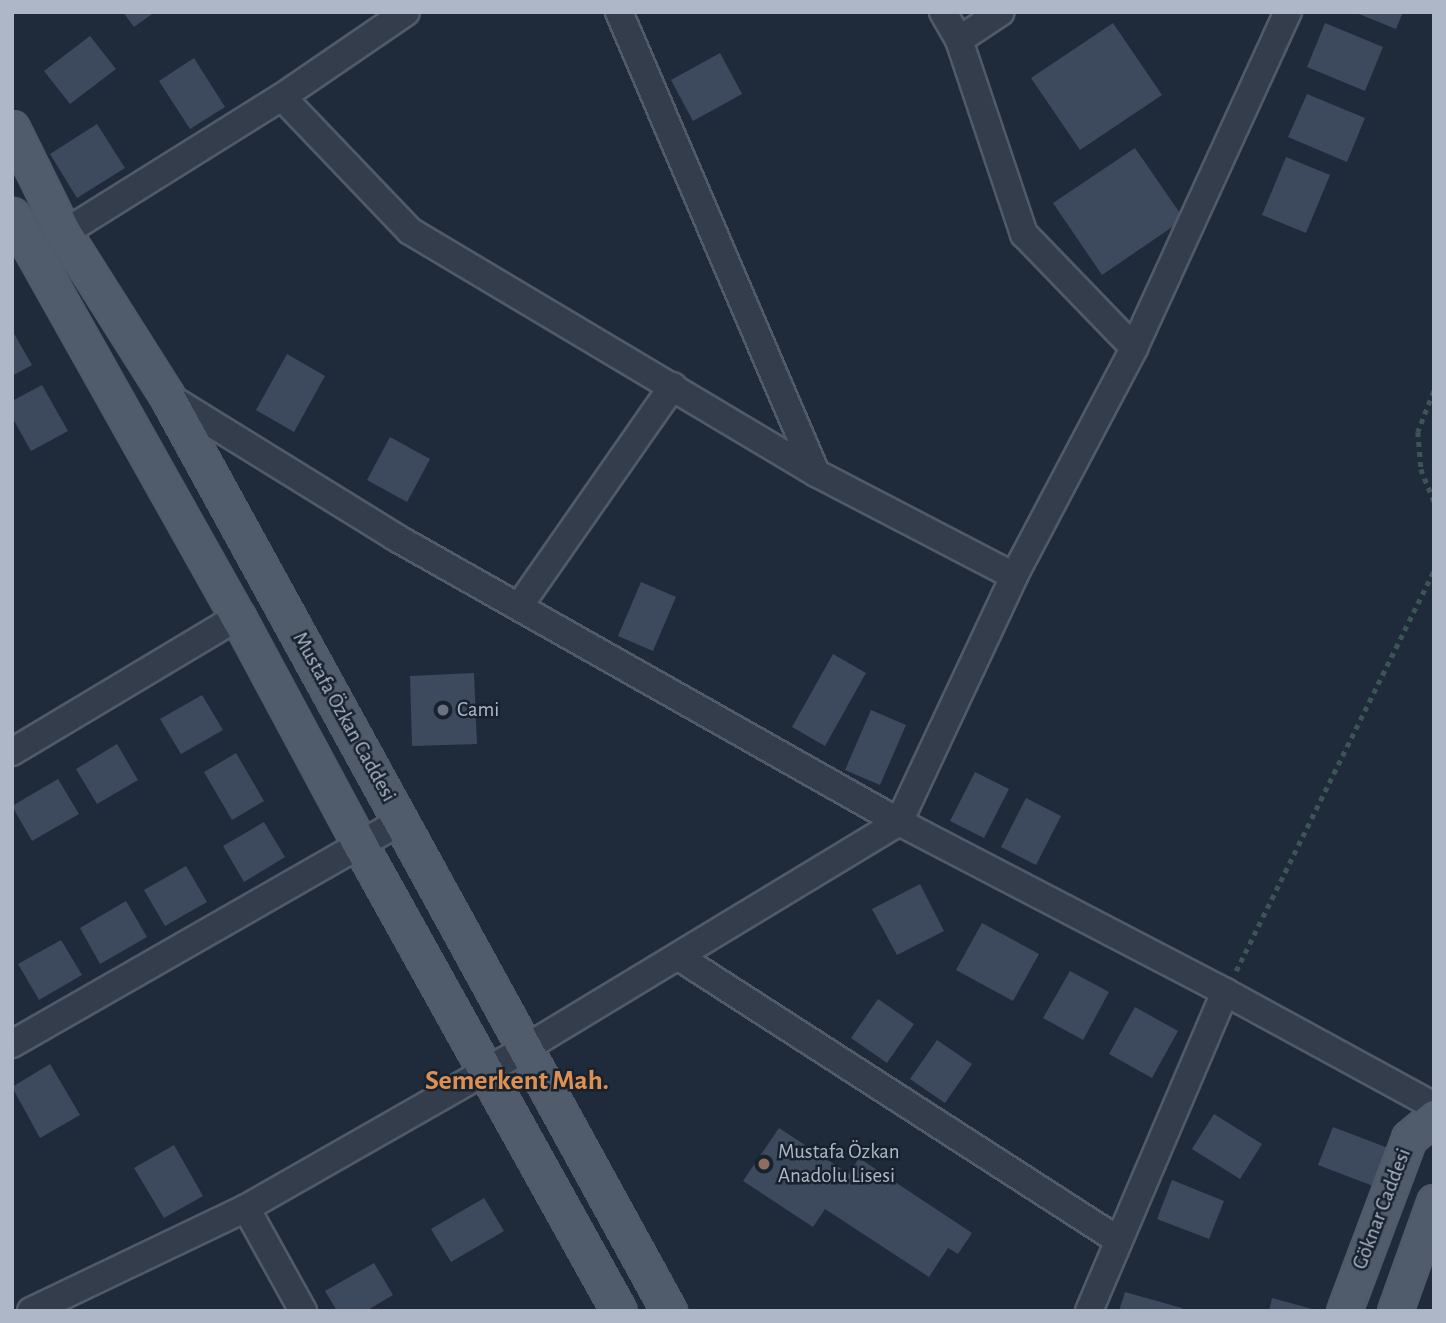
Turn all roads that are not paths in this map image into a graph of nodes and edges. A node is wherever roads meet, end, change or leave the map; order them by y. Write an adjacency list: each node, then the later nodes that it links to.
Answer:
1 (406, 12): 7 (street)
2 (620, 12): 14 (street)
3 (943, 12): 6 (street)
4 (1001, 12): 6 (street)
5 (1289, 12): 11 (street)
6 (959, 40): 11 (street)
7 (282, 97): 10 (street); 12 (street)
8 (12, 128): 10 (main road, Mustafa Özkan Caddesi)
9 (12, 215): 17 (main road)
10 (64, 233): 13 (main road, Mustafa Özkan Caddesi)
11 (1134, 348): 15 (street)
12 (673, 386): 14 (street); 16 (street)
13 (167, 396): 16 (street); 19 (main road, Mustafa Özkan Caddesi)
14 (816, 473): 15 (street)
15 (1014, 576): 20 (street)
16 (520, 605): 20 (street)
17 (238, 617): 18 (street); 21 (main road)
18 (12, 752)
19 (401, 821): 21 (street); 25 (main road, Mustafa Özkan Caddesi)
20 (899, 822): 22 (street); 23 (street)
21 (359, 843): 24 (street); 26 (main road)
22 (679, 957): 25 (street); 31 (street)
23 (1225, 992): 27 (street); 31 (street)
24 (12, 1044)
25 (526, 1048): 26 (street); 35 (main road, Mustafa Özkan Caddesi)
26 (487, 1069): 30 (street); 34 (main road)
27 (1434, 1106)
28 (1434, 1117): 37 (main road, Göknar Caddesi)
29 (1434, 1202): 38 (main road)
30 (246, 1208): 32 (street); 33 (street)
31 (1118, 1240): 36 (street)
32 (31, 1311)
33 (303, 1311)
34 (619, 1311)
35 (669, 1311)
36 (1089, 1311)
37 (1344, 1311)
38 (1395, 1311)

